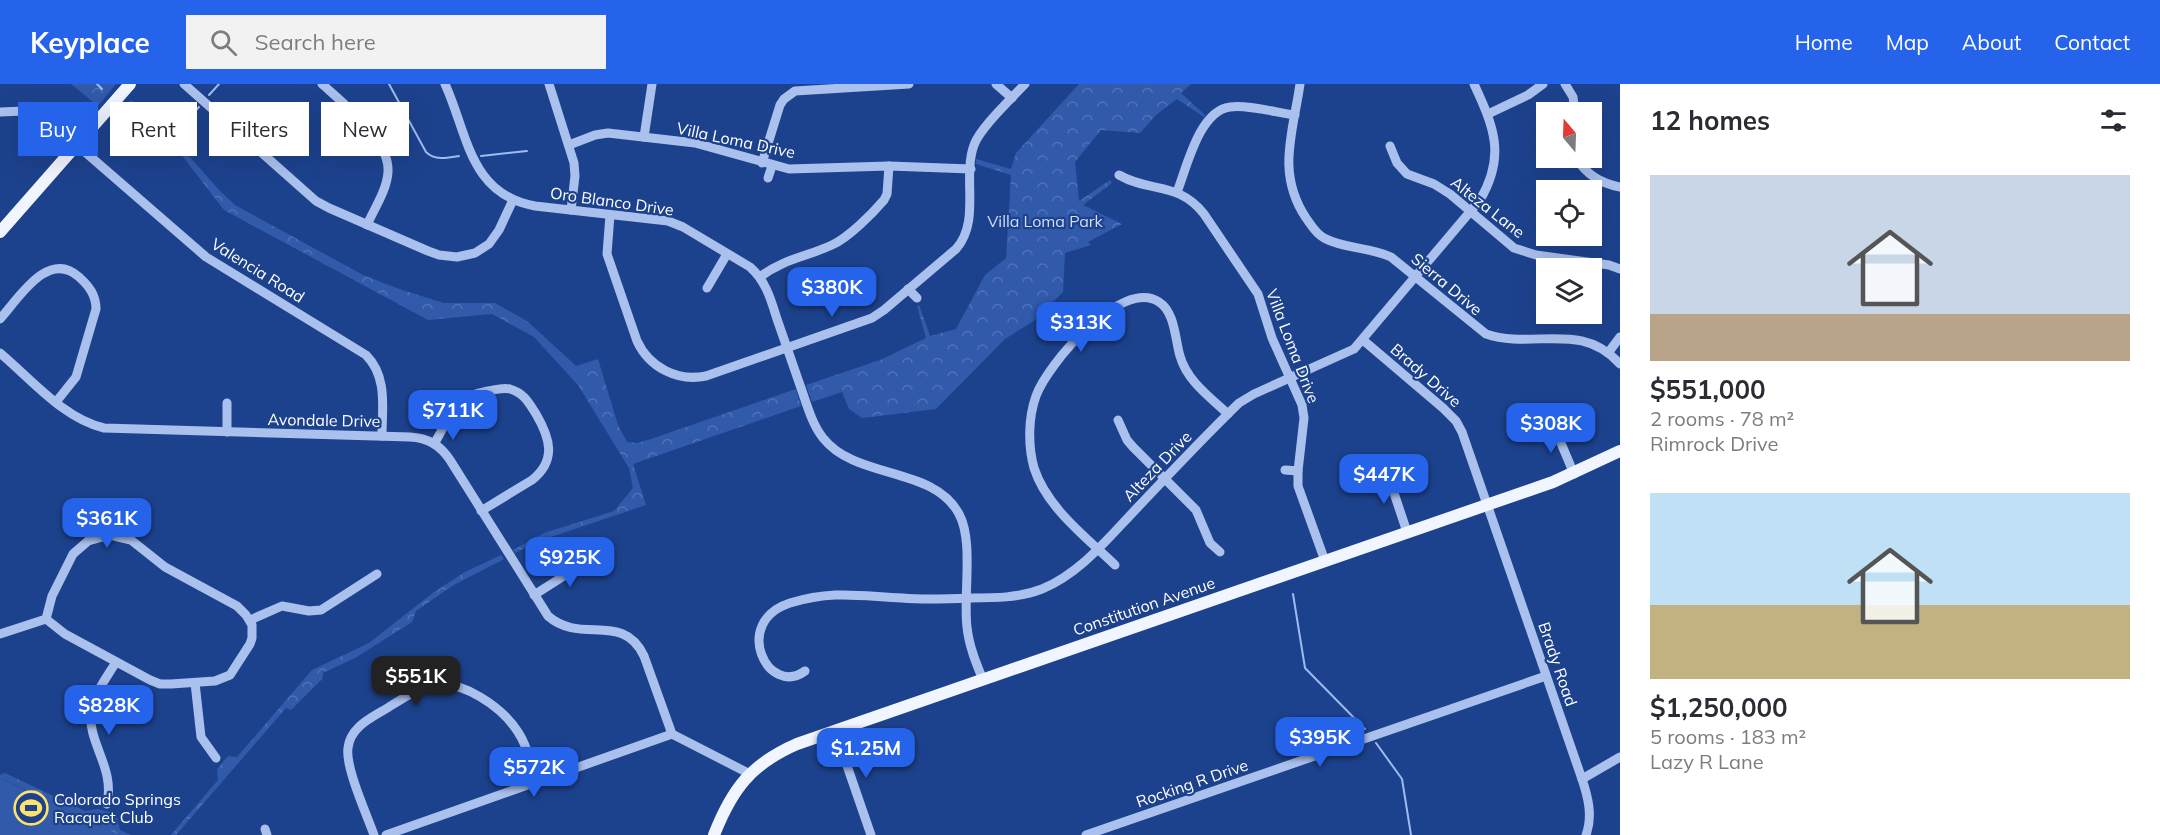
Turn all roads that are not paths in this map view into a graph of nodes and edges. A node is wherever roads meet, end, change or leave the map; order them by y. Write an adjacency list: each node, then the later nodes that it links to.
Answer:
1 (130, 84): 20 (main road)
2 (184, 84): 41 (street)
3 (322, 84): 41 (street)
4 (445, 84): 37 (street, Oro Blanco Drive)
5 (549, 84): 22 (street)
6 (651, 84): 21 (street)
7 (909, 84): 26 (street)
8 (996, 84): 14 (street)
9 (1025, 84): 14 (street)
10 (1300, 84): 19 (street, Sierra Drive)
11 (1474, 84): 18 (street, Alteza Drive)
12 (1543, 84): 18 (street)
13 (1565, 84): 15 (street)
14 (1012, 98): 30 (street)
15 (1574, 102)
16 (18, 111): 17 (street, Valencia Road)
17 (0, 112)
18 (1488, 114): 39 (street, Alteza Drive)
19 (1295, 115): 31 (street, Sierra Drive); 36 (street)
20 (98, 121)
21 (644, 138): 22 (street, Villa Loma Drive); 26 (street, Villa Loma Drive)
22 (569, 145): 38 (street)
23 (1390, 146): 39 (street, Alteza Lane)
24 (67, 156): 42 (main road)
25 (91, 156): 69 (street, Valencia Road)
26 (762, 163): 27 (street, Villa Loma Drive)
27 (772, 166): 28 (street, Villa Loma Drive); 34 (street)
28 (889, 166): 30 (street, Villa Loma Drive); 47 (street)
29 (1584, 168): 35 (street)
30 (971, 169): 50 (street)
31 (1288, 174): 33 (street); 48 (street, Sierra Drive)
32 (1119, 175): 36 (street, Villa Loma Drive)
33 (1277, 176)
34 (768, 178)
35 (1620, 187)
36 (1177, 192): 61 (street, Villa Loma Drive)
37 (513, 200): 38 (street, Oro Blanco Drive); 43 (street)
38 (571, 210): 40 (street, Oro Blanco Drive)
39 (1470, 212): 46 (street, Alteza Lane); 48 (street, Alteza Drive)
40 (610, 215): 45 (street, Oro Blanco Drive); 60 (street)
41 (367, 225): 43 (street)
42 (0, 232)
43 (489, 244): 44 (street)
44 (496, 253)
45 (727, 254): 47 (street, Oro Blanco Drive); 49 (street)
46 (1620, 269)
47 (760, 277): 56 (street, Oro Blanco Drive)
48 (1415, 277): 55 (street, Alteza Drive); 58 (street, Sierra Drive)
49 (707, 288)
50 (908, 289): 51 (street); 56 (street)
51 (917, 298)
52 (0, 319): 63 (street)
53 (1357, 329): 55 (street, Brady Drive)
54 (1620, 337): 58 (street)
55 (1364, 338): 61 (street, Alteza Drive); 77 (street, Brady Drive)
56 (787, 348): 60 (street); 87 (street, Oro Blanco Drive)
57 (0, 352): 63 (street, Avondale Drive)
58 (1608, 353): 59 (street, Sierra Drive)
59 (1620, 364)
60 (666, 371): 62 (street)
61 (1290, 378): 65 (street, Alteza Drive); 74 (street, Villa Loma Drive)
62 (662, 381)
63 (56, 402): 68 (street, Avondale Drive)
64 (227, 403): 68 (street)
65 (1228, 414): 76 (street, Alteza Drive); 80 (street)
66 (1118, 420): 76 (street)
67 (1553, 424): 75 (street)
68 (227, 432): 69 (street, Avondale Drive)
69 (382, 436): 70 (street, Avondale Drive)
70 (434, 444): 78 (street); 78 (street)
71 (1620, 451): 75 (main road, Constitution Avenue)
72 (1386, 469): 79 (street)
73 (1285, 470): 74 (street)
74 (1298, 471): 83 (street, Villa Loma Drive)
75 (1574, 474): 77 (main road, Constitution Avenue)
76 (1165, 479): 80 (street, Alteza Drive); 81 (street)
77 (1488, 505): 79 (main road, Constitution Avenue); 93 (street, Brady Road)
78 (481, 511): 86 (street)
79 (1407, 532): 83 (main road, Constitution Avenue)
80 (1098, 549): 84 (street); 87 (street, Alteza Drive)
81 (1220, 552)
82 (592, 558): 86 (street)
83 (1325, 561): 94 (main road, Constitution Avenue)
84 (1115, 565)
85 (377, 574): 89 (street)
86 (534, 595): 97 (street)
87 (965, 598): 92 (street, Alteza Drive); 94 (street, Oro Blanco Drive)
88 (46, 619): 89 (street); 90 (street); 91 (street)
89 (250, 620): 95 (street)
90 (0, 634)
91 (116, 662): 95 (street); 103 (street)
92 (805, 671)
93 (1546, 676): 101 (street, Brady Road); 108 (street, Rocking R Drive)
94 (983, 680): 96 (main road, Constitution Avenue)
95 (195, 683): 99 (street)
96 (836, 731): 100 (main road, Constitution Avenue); 107 (street)
97 (672, 734): 100 (street); 102 (street)
98 (1620, 757): 101 (street)
99 (216, 758)
100 (750, 774): 106 (main road, Constitution Avenue)
101 (1582, 779): 109 (street, Brady Road)
102 (538, 783): 104 (street); 105 (street)
103 (107, 804)
104 (374, 835)
105 (387, 835)
106 (714, 835)
107 (871, 835)
108 (1086, 835)
109 (1586, 835)

